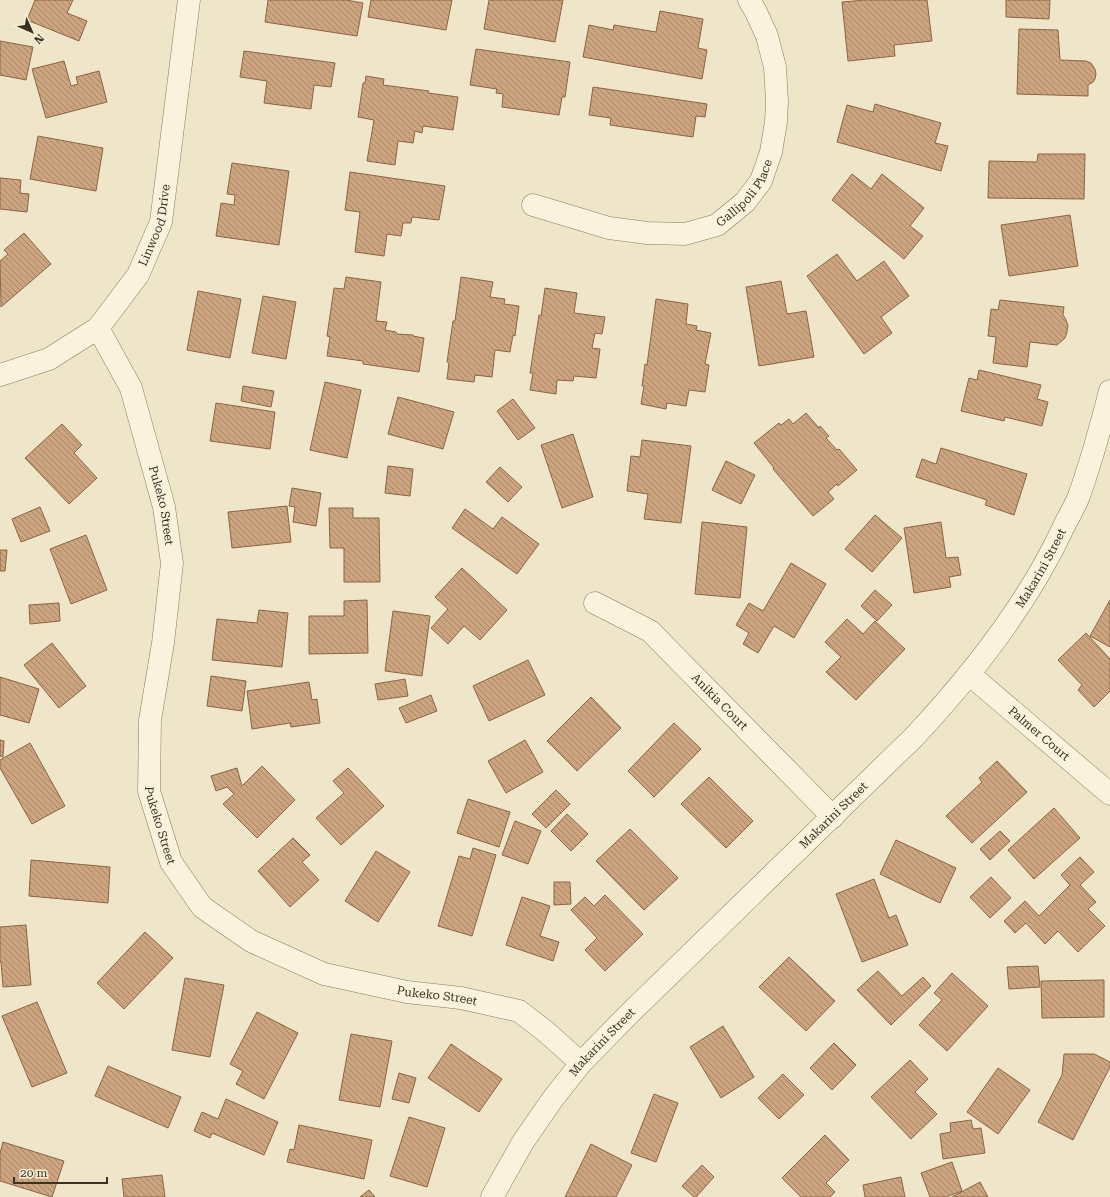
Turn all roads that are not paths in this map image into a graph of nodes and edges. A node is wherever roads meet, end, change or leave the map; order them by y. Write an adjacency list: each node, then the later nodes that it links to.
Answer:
1 (189, 0): 4 (street, Linwood Drive)
2 (749, 0): 3 (street, Gallipoli Place)
3 (533, 205)
4 (98, 328): 5 (street, Linwood Drive); 11 (street, Pukeko Street)
5 (0, 375)
6 (1110, 391): 8 (street, Makarini Street)
7 (595, 603): 10 (street, Anikia Court)
8 (969, 674): 9 (street, Palmer Court); 10 (street, Makarini Street)
9 (1110, 794)
10 (833, 817): 11 (street, Makarini Street)
11 (581, 1063): 12 (street, Makarini Street)
12 (492, 1197)

